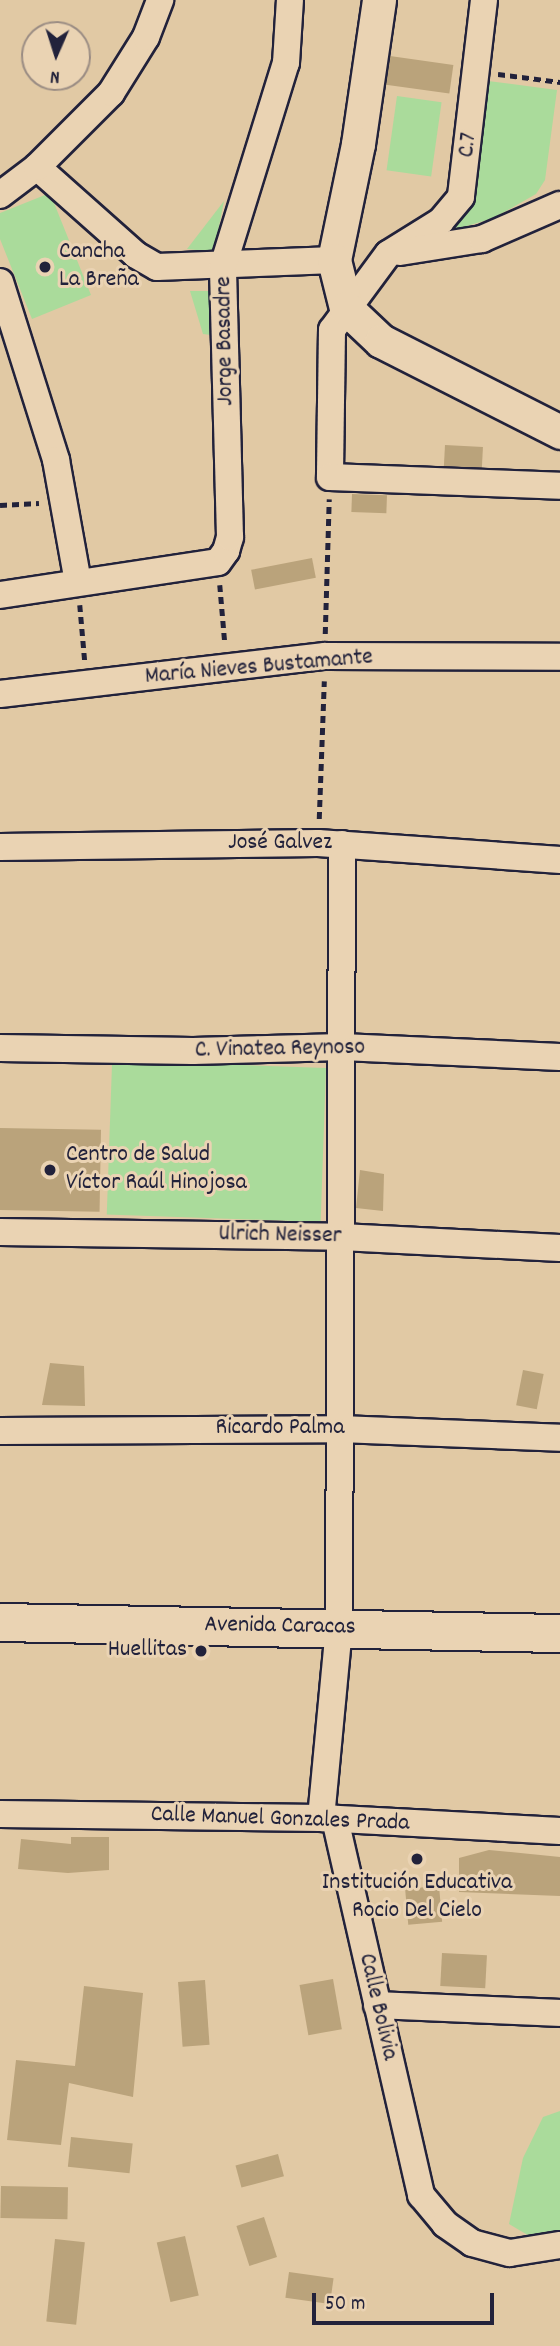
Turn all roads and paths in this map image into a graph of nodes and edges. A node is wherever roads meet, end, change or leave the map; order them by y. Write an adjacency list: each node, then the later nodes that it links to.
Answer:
1 (160, 0): 7 (street)
2 (290, 0): 12 (street, Jorge Basadre)
3 (379, 0): 11 (street)
4 (484, 0): 5 (street, C.7)
5 (477, 71): 6 (path); 10 (street, C.7)
6 (560, 82)
7 (37, 167): 8 (street); 12 (street)
8 (0, 195)
9 (560, 205): 10 (street)
10 (388, 254): 14 (street)
11 (334, 260): 12 (street); 14 (street)
12 (223, 266): 20 (street, Jorge Basadre)
13 (0, 282): 18 (street)
14 (346, 308): 15 (street); 16 (street)
15 (560, 432)
16 (330, 477): 17 (street); 23 (path)
17 (560, 486)
18 (65, 501): 19 (path); 21 (street)
19 (0, 505)
20 (218, 562): 21 (street); 25 (path)
21 (78, 582): 22 (street); 26 (path)
22 (0, 595)
23 (325, 656): 24 (street, María Nieves Bustamante); 25 (street, María Nieves Bustamante); 28 (path)
24 (560, 657)
25 (228, 668): 26 (street, María Nieves Bustamante)
26 (87, 684): 27 (street, María Nieves Bustamante)
27 (0, 694)
28 (330, 844): 29 (street, José Galvez); 30 (street, José Galvez); 31 (street, Calle Bolivia)
29 (0, 847)
30 (560, 860)
31 (342, 1047): 32 (street, C. Vinatea Reynoso); 33 (street, C. Vinatea Reynoso); 35 (street, Calle Bolivia)
32 (0, 1048)
33 (560, 1056)
34 (0, 1232): 35 (street, Ulrich Neisser)
35 (341, 1237): 36 (street, Ulrich Neisser); 37 (street, Calle Bolivia)
36 (560, 1248)
37 (340, 1429): 38 (street, Ricardo Palma); 39 (street, Ricardo Palma); 41 (street, Calle Bolivia)
38 (0, 1431)
39 (560, 1438)
40 (0, 1622): 41 (main road, Avenida Caracas)
41 (339, 1627): 42 (main road, Avenida Caracas); 44 (street, Calle Bolivia)
42 (560, 1633)
43 (0, 1814): 44 (street, Calle Manuel Gonzales Prada)
44 (328, 1818): 45 (street, Calle Manuel Gonzales Prada); 46 (street, Calle Bolivia)
45 (560, 1831)
46 (377, 2005): 47 (street); 48 (street, Calle Bolivia)
47 (560, 2013)
48 (560, 2245)

